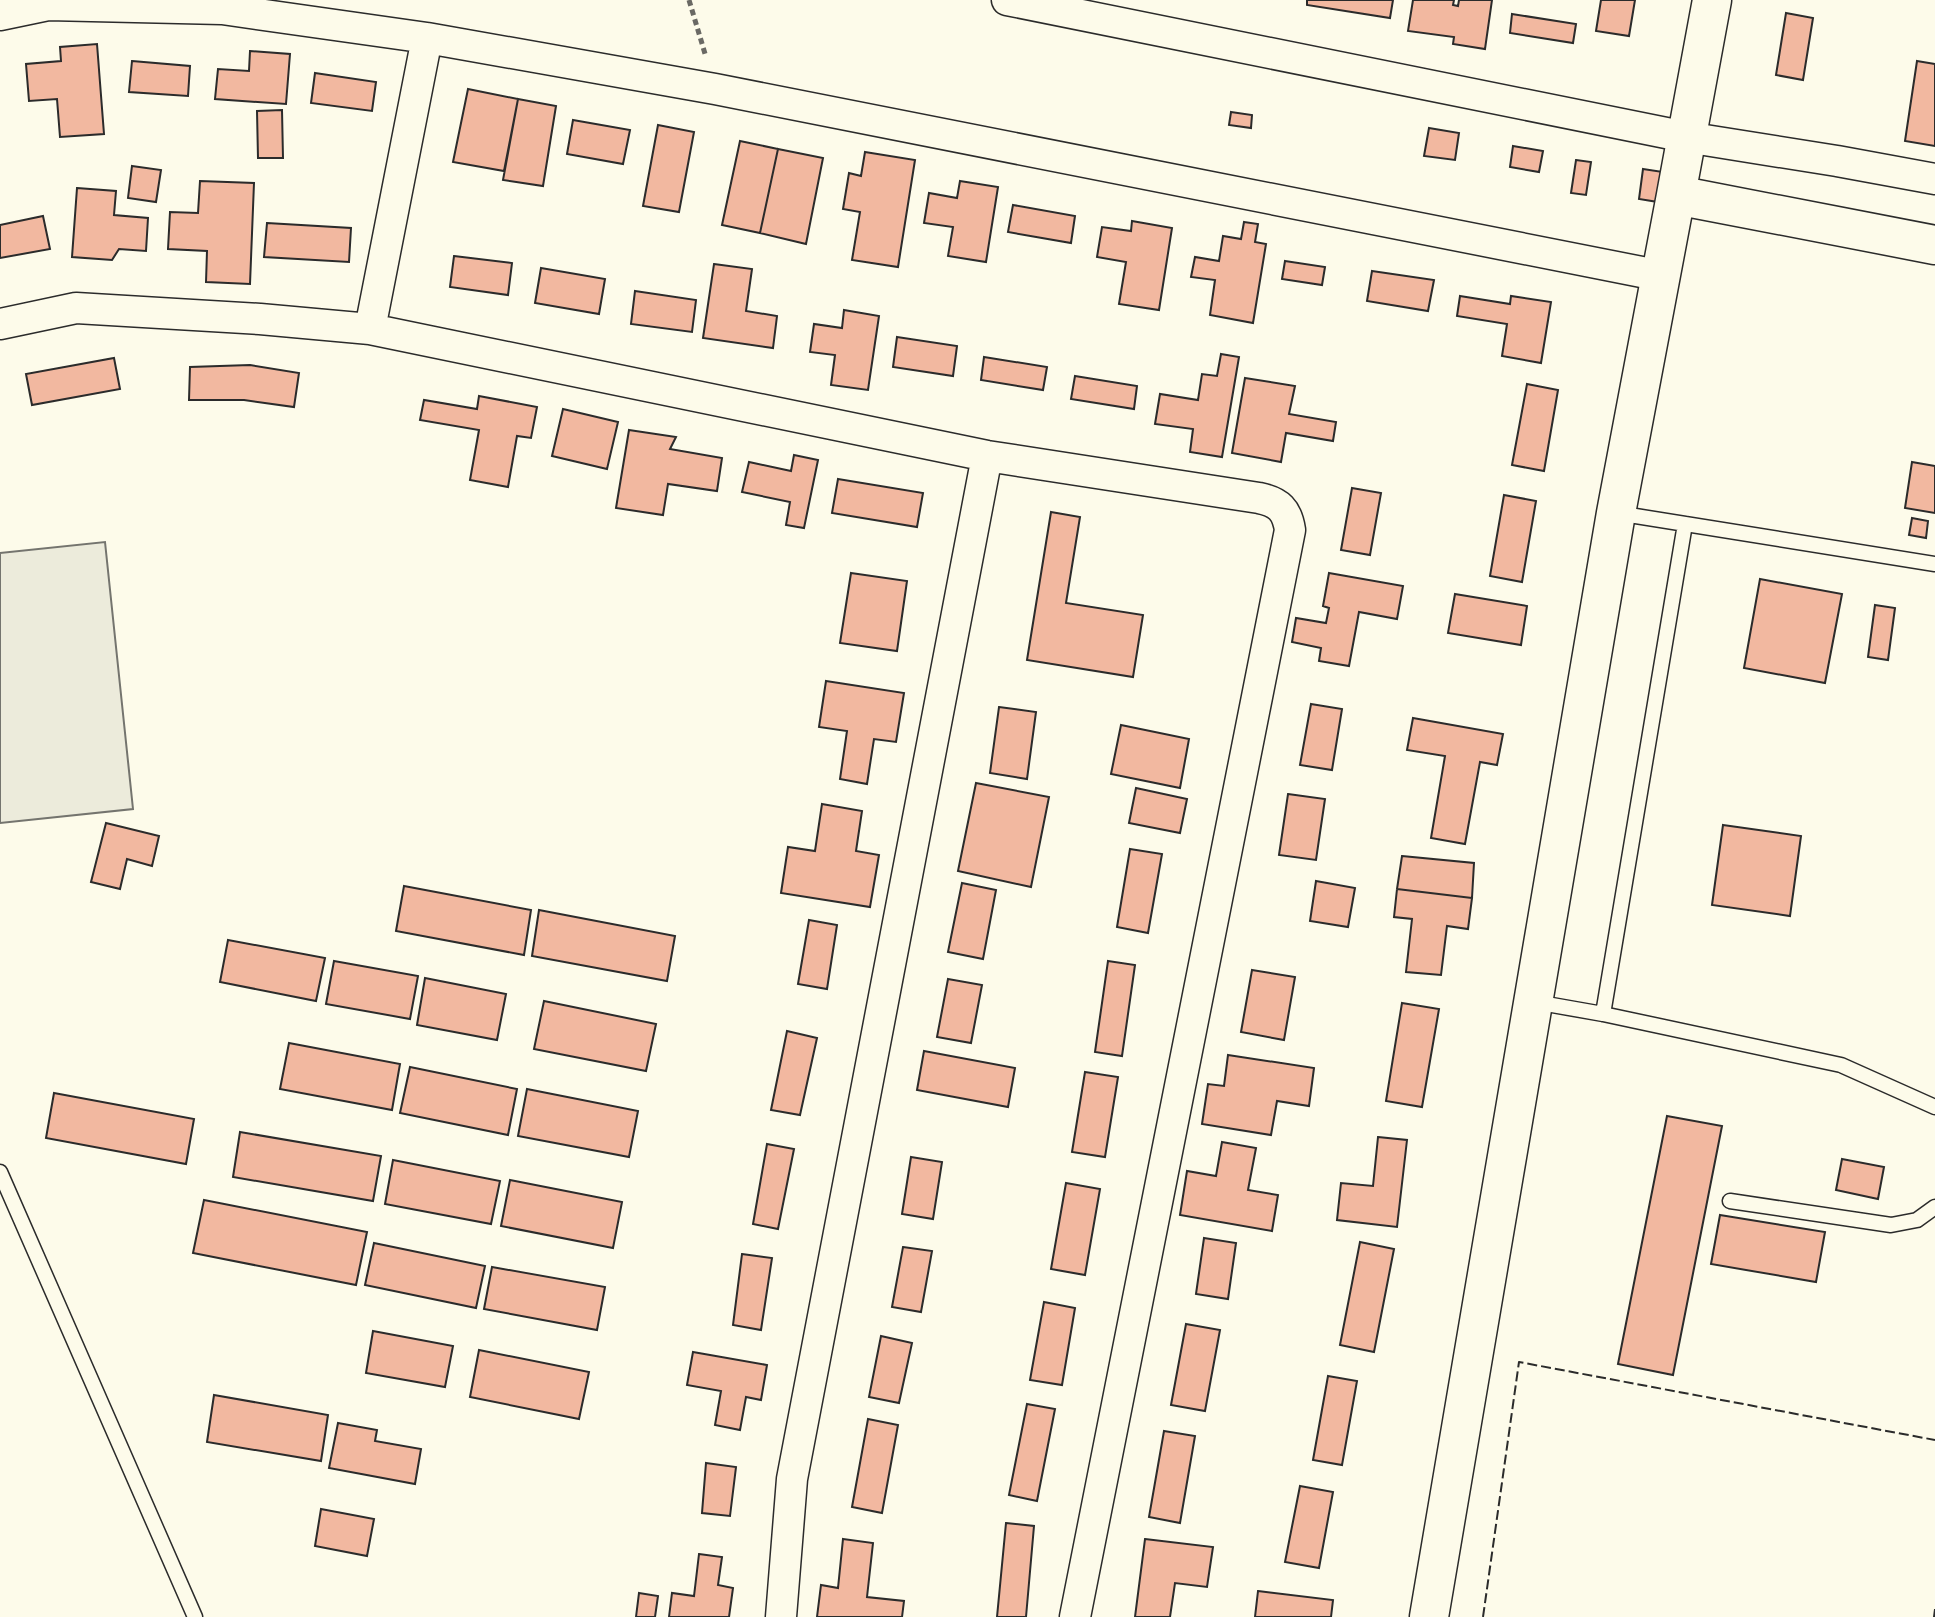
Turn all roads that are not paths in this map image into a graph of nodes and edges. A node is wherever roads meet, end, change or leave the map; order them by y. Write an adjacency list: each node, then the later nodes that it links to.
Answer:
1 (1007, 0): 5 (street)
2 (1712, 0): 5 (street)
3 (0, 15): 4 (street)
4 (427, 38): 9 (street); 11 (street)
5 (1686, 137): 6 (street); 7 (street)
6 (1935, 179)
7 (1676, 195): 8 (street); 9 (street)
8 (1935, 245)
9 (1662, 276): 13 (street)
10 (0, 324): 11 (street)
11 (370, 329): 12 (street)
12 (987, 456): 23 (street); 24 (street)
13 (1616, 513): 14 (lane); 16 (street)
14 (1685, 524): 15 (lane); 17 (lane)
15 (1935, 564)
16 (1533, 1002): 17 (lane); 25 (street)
17 (1603, 1014): 18 (lane)
18 (1935, 1107)
19 (0, 1172): 22 (lane)
20 (1730, 1201): 21 (lane)
21 (1935, 1207)
22 (195, 1617)
23 (781, 1617)
24 (1075, 1617)
25 (1429, 1617)

